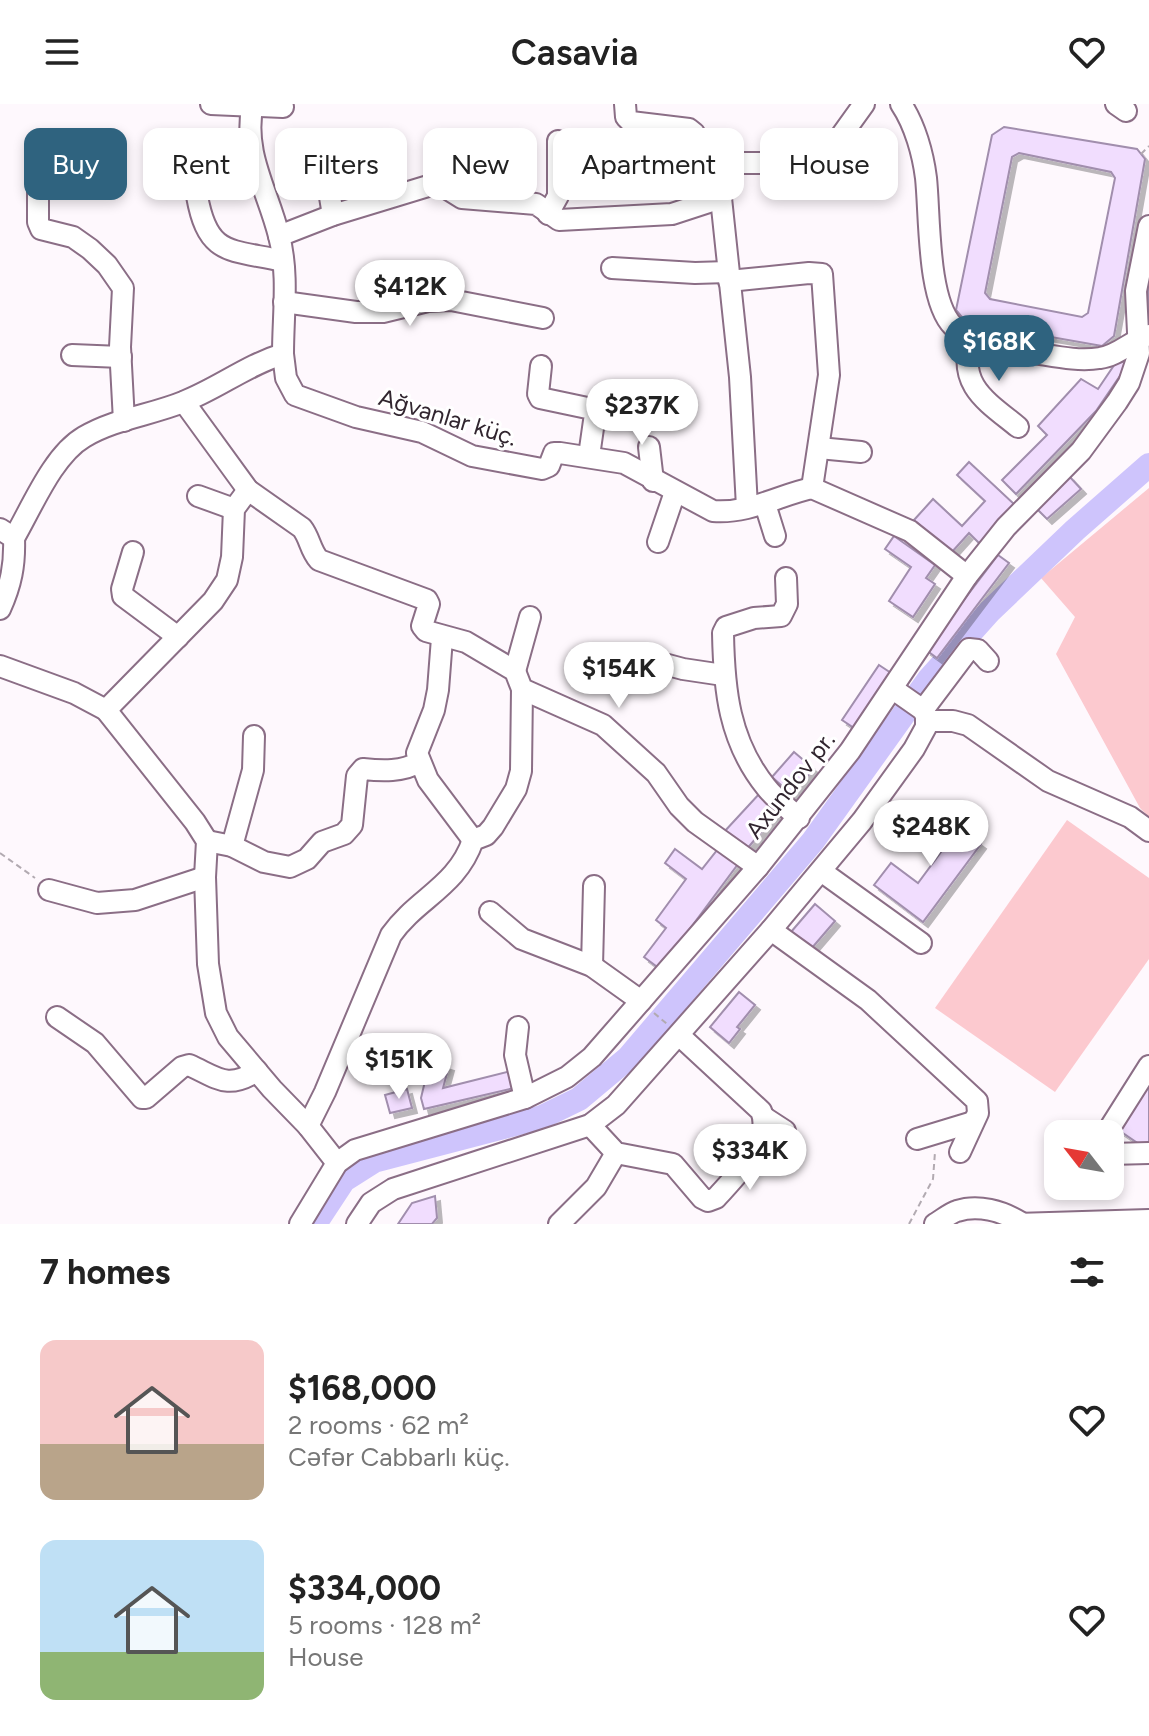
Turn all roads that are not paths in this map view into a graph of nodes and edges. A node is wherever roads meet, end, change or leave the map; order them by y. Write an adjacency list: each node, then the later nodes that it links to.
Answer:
1 (211, 104): 5 (street)
2 (625, 104): 7 (street)
3 (864, 104): 8 (street)
4 (901, 104): 25 (street)
5 (252, 106): 6 (street); 18 (street)
6 (283, 107)
7 (681, 128)
8 (744, 163)
9 (38, 200): 28 (street)
10 (198, 200): 19 (street)
11 (330, 200): 16 (street)
12 (556, 200): 15 (street)
13 (715, 200): 15 (street)
14 (721, 200): 21 (street)
15 (548, 214): 16 (street)
16 (333, 215): 18 (street)
17 (1149, 226): 24 (street, Axundov pr.)
18 (279, 236): 19 (street)
19 (283, 261): 22 (street)
20 (612, 268): 21 (street)
21 (728, 277): 34 (street); 42 (street)
22 (284, 302): 23 (street); 26 (street)
23 (543, 318)
24 (1144, 337): 25 (street); 48 (street, Axundov pr.)
25 (971, 339): 32 (street)
26 (283, 354): 30 (street); 36 (street, Ağvanlar küç.)
27 (72, 355): 28 (street)
28 (121, 357): 31 (street)
29 (541, 366): 36 (street)
30 (184, 402): 31 (street); 39 (street)
31 (124, 421): 44 (street)
32 (1018, 427)
33 (649, 447): 37 (street)
34 (819, 448): 35 (street); 38 (street)
35 (861, 452)
36 (589, 456): 37 (street, Ağvanlar küç.)
37 (653, 481): 40 (street, Ağvanlar küç.)
38 (812, 488): 42 (street, Ağvanlar küç.); 48 (street)
39 (248, 490): 43 (street); 53 (street)
40 (675, 492): 42 (street, Ağvanlar küç.); 46 (street)
41 (198, 496): 43 (street)
42 (756, 506): 45 (street)
43 (234, 509): 52 (street)
44 (7, 533): 50 (street)
45 (775, 536)
46 (658, 542)
47 (133, 552): 52 (street)
48 (967, 576): 59 (street, Axundov pr.)
49 (786, 578): 57 (street)
50 (0, 609)
51 (530, 617): 58 (street)
52 (178, 637): 60 (street)
53 (442, 638): 58 (street); 63 (street)
54 (642, 658): 57 (street)
55 (988, 661): 61 (street)
56 (0, 666): 60 (street)
57 (723, 675): 64 (street)
58 (519, 680): 66 (street); 69 (street)
59 (899, 693): 61 (street); 64 (street, Axundov pr.)
60 (106, 710): 67 (street)
61 (925, 716): 65 (street); 70 (street)
62 (254, 736): 68 (street)
63 (419, 762): 66 (street); 68 (street)
64 (799, 818): 69 (street, Axundov pr.)
65 (1149, 831)
66 (473, 840): 89 (street)
67 (207, 841): 68 (street); 71 (street)
68 (232, 846)
69 (758, 867): 78 (street, Axundov pr.)
70 (821, 871): 75 (street); 76 (street)
71 (205, 877): 73 (street); 83 (street)
72 (594, 886): 77 (street)
73 (49, 890)
74 (490, 912): 77 (street)
75 (771, 930): 81 (street); 87 (street)
76 (921, 943)
77 (592, 966): 78 (street)
78 (646, 1006): 84 (street, Axundov pr.)
79 (57, 1017): 83 (street)
80 (518, 1027): 84 (street)
81 (675, 1031): 85 (street); 88 (street)
82 (1149, 1066): 86 (street)
83 (257, 1071): 89 (street)
84 (525, 1098): 96 (street, Axundov pr.)
85 (765, 1118): 90 (street); 93 (street)
86 (1115, 1120)
87 (973, 1122): 91 (street); 92 (street)
88 (590, 1125): 93 (street); 100 (street)
89 (308, 1126): 96 (street)
90 (785, 1131)
91 (917, 1139)
92 (960, 1152)
93 (616, 1153): 101 (street)
94 (1149, 1153): 95 (street)
95 (1124, 1155)
96 (337, 1163): 99 (street, Axundov pr.)
97 (1149, 1220): 98 (street)
98 (1016, 1223): 102 (street)
99 (300, 1224)
100 (357, 1224)
101 (559, 1224)
102 (935, 1224)

